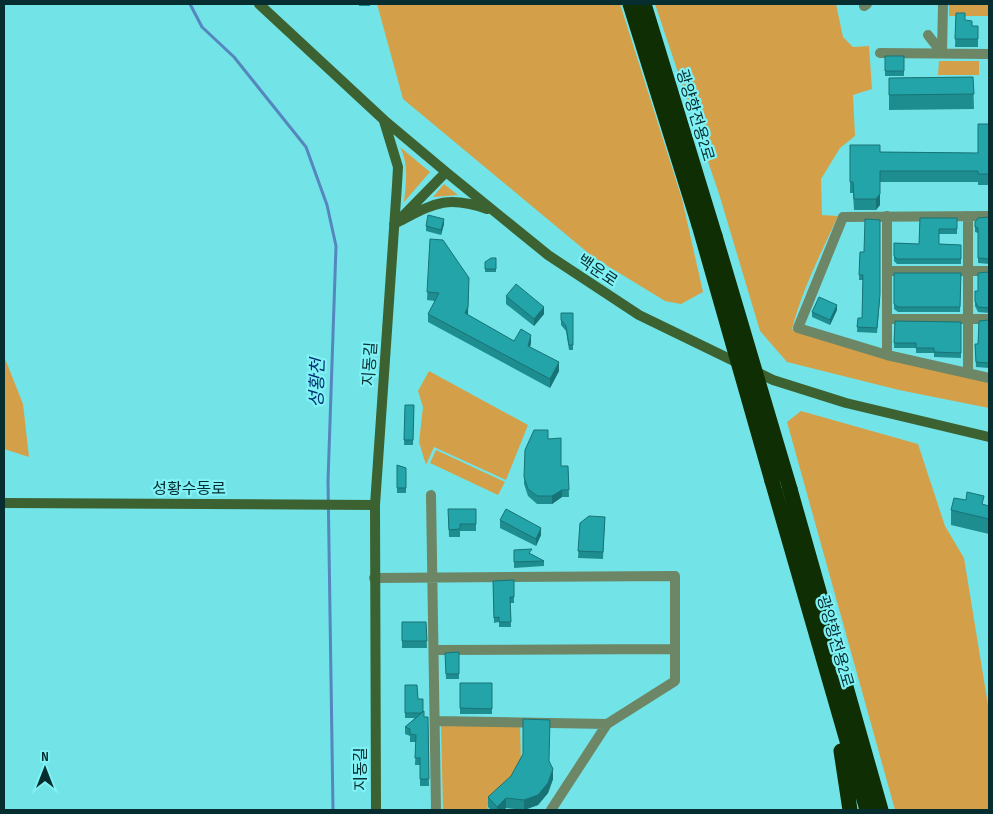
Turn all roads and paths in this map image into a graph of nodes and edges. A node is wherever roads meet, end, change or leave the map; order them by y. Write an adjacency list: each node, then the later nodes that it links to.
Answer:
1 (259, 4): 9 (street, 백운로)
2 (630, 4): 33 (highway, 광양항전용2로, bridge)
3 (644, 4): 41 (highway, 광양항전용2로, bridge)
4 (943, 4): 7 (street)
5 (928, 35): 7 (street)
6 (880, 53): 7 (street)
7 (942, 53): 8 (street)
8 (989, 54)
9 (384, 120): 10 (street, 백운로); 15 (street, 지동길)
10 (446, 172): 11 (street, 백운로); 15 (street)
11 (494, 212): 15 (street); 25 (street, 백운로)
12 (887, 216): 13 (street); 16 (street); 22 (street)
13 (968, 216): 14 (street); 17 (street)
14 (989, 216)
15 (394, 224): 28 (street, 지동길)
16 (887, 271): 17 (street); 19 (street)
17 (968, 271): 18 (street); 20 (street)
18 (989, 271)
19 (887, 319): 20 (street); 22 (street)
20 (969, 319): 21 (street); 23 (street)
21 (989, 319)
22 (887, 355): 23 (street)
23 (968, 373): 24 (street)
24 (989, 378)
25 (989, 437)
26 (431, 495): 29 (street)
27 (4, 503): 28 (street, 성황수동로)
28 (375, 505): 30 (street, 지동길)
29 (433, 577): 30 (street); 31 (street); 32 (street)
30 (374, 578): 36 (street, 지동길)
31 (675, 649): 32 (street); 35 (street)
32 (434, 650): 34 (street)
33 (832, 688): 39 (highway); 40 (highway, 광양항전용2로)
34 (435, 721): 35 (street); 37 (street)
35 (607, 724): 38 (street)
36 (376, 810)
37 (436, 810)
38 (551, 810)
39 (850, 810)
40 (867, 810)
41 (881, 810)

